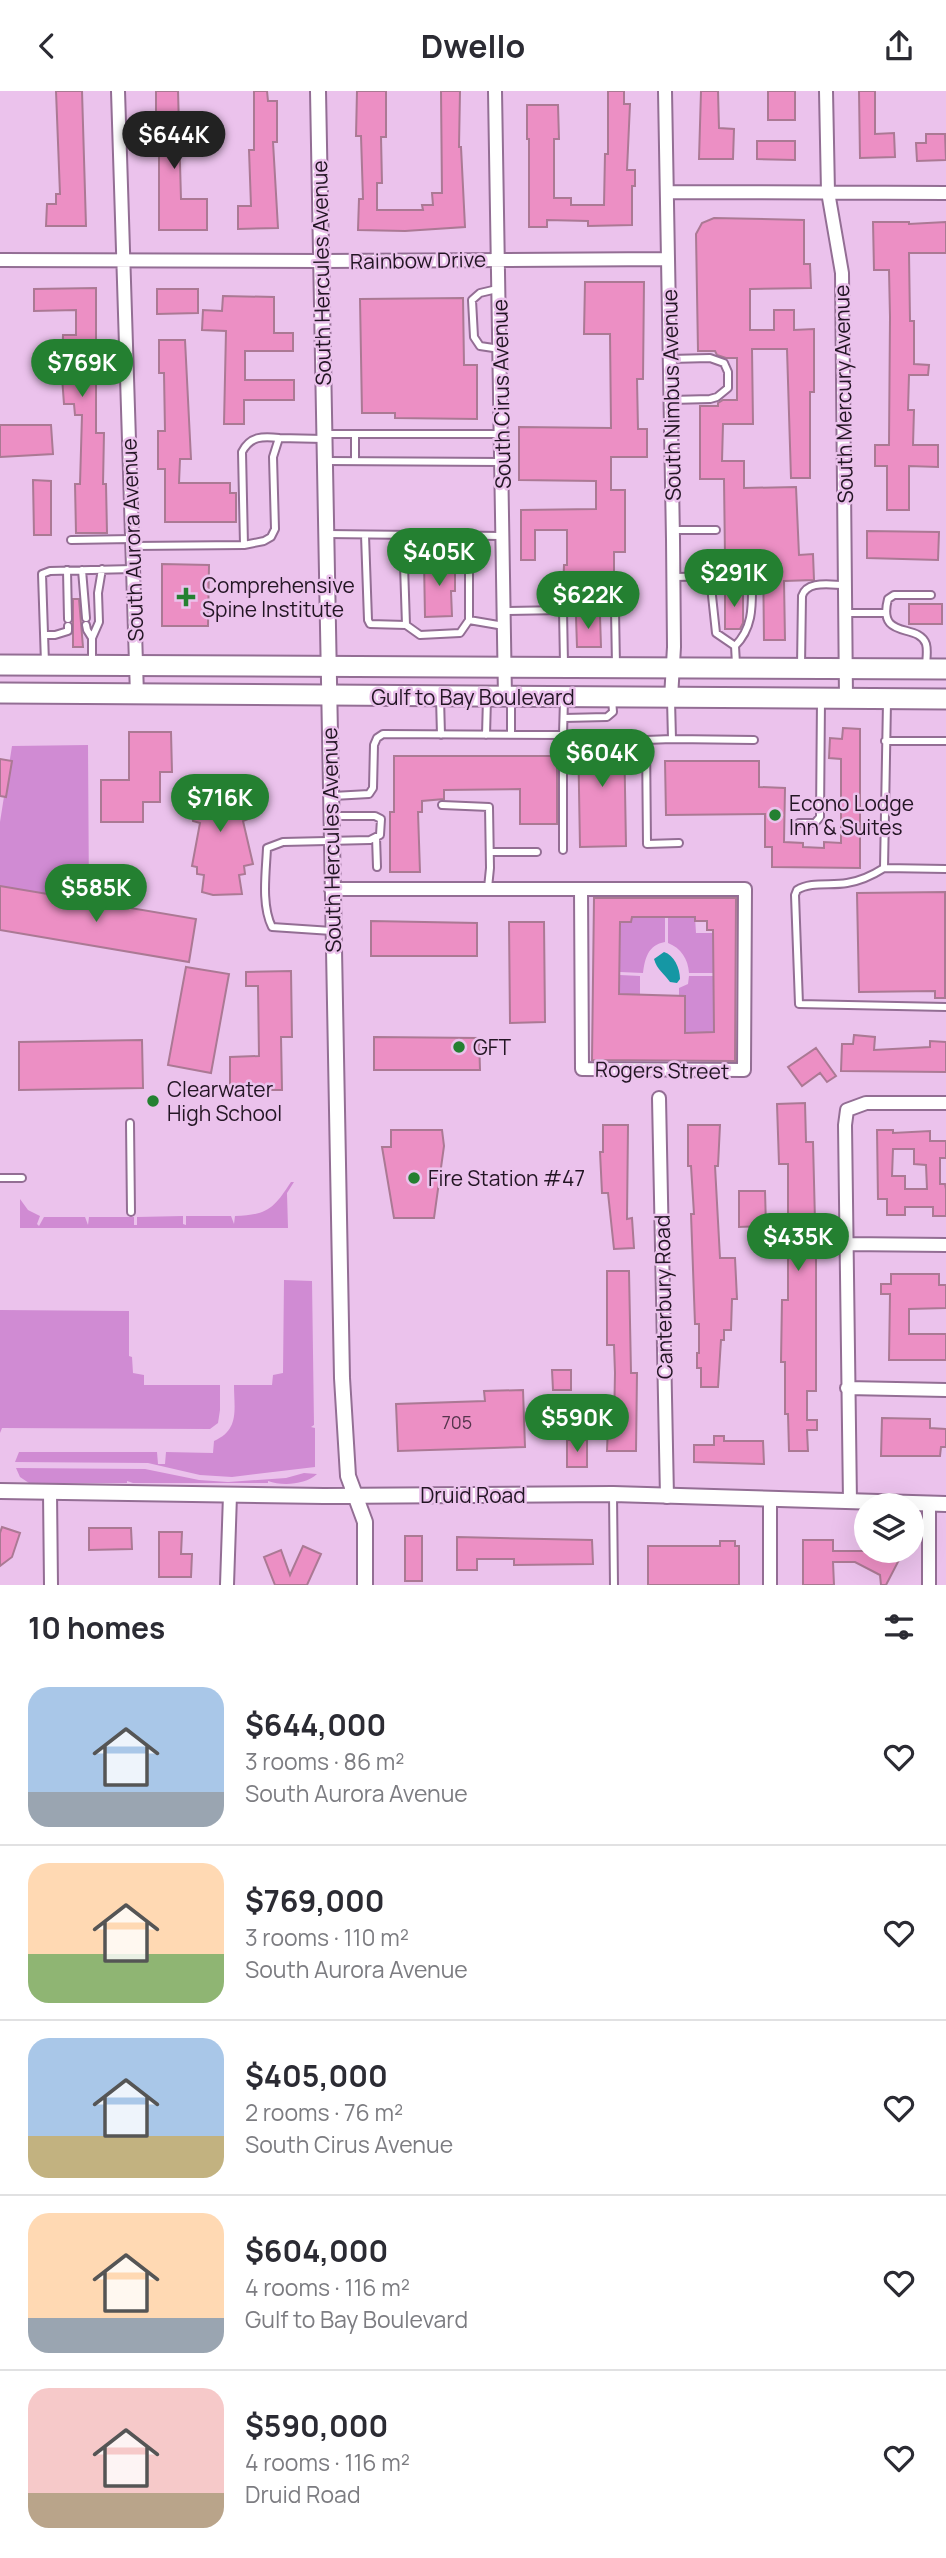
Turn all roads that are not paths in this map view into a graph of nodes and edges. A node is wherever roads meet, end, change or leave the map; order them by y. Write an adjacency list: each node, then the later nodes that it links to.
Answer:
1 (118, 91): 12 (street, South Aurora Avenue)
2 (318, 91): 13 (street, South Hercules Avenue)
3 (495, 91): 11 (street, South Cirus Avenue)
4 (666, 91): 6 (street, South Nimbus Avenue)
5 (826, 91): 7 (street, South Mercury Avenue)
6 (667, 192): 7 (street); 9 (street, South Nimbus Avenue)
7 (828, 192): 8 (street); 41 (street, South Mercury Avenue)
8 (946, 193)
9 (668, 259): 11 (street, Rainbow Drive); 16 (street, South Nimbus Avenue)
10 (0, 260): 12 (street, Rainbow Drive)
11 (498, 260): 13 (street, Rainbow Drive); 14 (street, South Cirus Avenue)
12 (124, 261): 13 (street, Rainbow Drive); 33 (street, South Aurora Avenue)
13 (321, 261): 20 (street, South Hercules Avenue)
14 (499, 288): 15 (street, South Cirus Avenue); 15 (lane)
15 (500, 349): 18 (street, South Cirus Avenue)
16 (670, 359): 17 (street, South Nimbus Avenue); 17 (lane)
17 (671, 400): 25 (street, South Nimbus Avenue)
18 (501, 433): 19 (lane); 24 (street, South Cirus Avenue)
19 (355, 434): 20 (lane); 23 (lane)
20 (324, 436): 21 (lane); 22 (street, South Hercules Avenue)
21 (279, 438): 34 (lane); 34 (lane)
22 (324, 461): 23 (lane); 27 (street, South Hercules Avenue)
23 (355, 461): 24 (lane)
24 (502, 462): 31 (street, South Cirus Avenue)
25 (673, 530): 26 (lane); 39 (street, South Nimbus Avenue)
26 (716, 530)
27 (325, 534): 28 (lane); 57 (street, South Hercules Avenue)
28 (365, 535): 29 (lane); 48 (lane)
29 (403, 535): 30 (lane); 48 (lane)
30 (469, 536): 31 (lane); 47 (lane)
31 (503, 536): 44 (street, South Cirus Avenue)
32 (71, 540): 33 (lane)
33 (133, 542): 34 (lane); 36 (street, South Aurora Avenue)
34 (244, 545)
35 (102, 569): 36 (lane); 38 (lane); 51 (lane)
36 (133, 569): 56 (street, South Aurora Avenue)
37 (67, 570): 38 (lane); 50 (lane); 50 (lane)
38 (82, 570): 51 (lane)
39 (673, 577): 40 (lane); 61 (street, South Nimbus Avenue)
40 (710, 577): 52 (lane); 52 (lane)
41 (845, 585): 45 (street, South Mercury Avenue); 63 (lane)
42 (931, 595): 46 (lane)
43 (563, 610): 44 (lane); 59 (lane); 60 (lane)
44 (504, 611): 49 (street, South Cirus Avenue)
45 (845, 613): 46 (lane); 64 (street, South Mercury Avenue)
46 (886, 613): 65 (lane)
47 (469, 620): 48 (lane); 49 (lane)
48 (405, 625)
49 (504, 626): 58 (street, South Cirus Avenue)
50 (44, 635): 54 (lane)
51 (92, 638): 55 (lane)
52 (735, 646): 62 (lane)
53 (0, 665): 54 (main road, Gulf to Bay Boulevard)
54 (45, 665): 55 (main road, Gulf to Bay Boulevard)
55 (92, 665): 56 (main road, Gulf to Bay Boulevard)
56 (136, 666): 57 (main road, Gulf to Bay Boulevard); 67 (street, South Aurora Avenue)
57 (327, 667): 58 (main road, Gulf to Bay Boulevard); 68 (street, South Hercules Avenue)
58 (505, 667): 59 (main road, Gulf to Bay Boulevard); 70 (street, South Cirus Avenue)
59 (564, 667): 60 (main road, Gulf to Bay Boulevard)
60 (616, 667): 61 (main road, Gulf to Bay Boulevard)
61 (672, 668): 62 (main road, Gulf to Bay Boulevard); 73 (street, South Nimbus Avenue)
62 (736, 668): 63 (main road, Gulf to Bay Boulevard)
63 (801, 668): 64 (main road, Gulf to Bay Boulevard)
64 (846, 669): 65 (main road, Gulf to Bay Boulevard); 75 (street, South Mercury Avenue)
65 (936, 669)
66 (0, 693): 67 (main road, Gulf to Bay Boulevard)
67 (137, 695): 68 (main road, Gulf to Bay Boulevard)
68 (328, 695): 69 (main road, Gulf to Bay Boulevard); 87 (street, South Hercules Avenue)
69 (440, 696): 70 (main road, Gulf to Bay Boulevard); 79 (lane)
70 (501, 697): 71 (main road, Gulf to Bay Boulevard); 80 (lane); 81 (lane)
71 (564, 697): 72 (main road, Gulf to Bay Boulevard); 78 (lane)
72 (612, 697): 73 (main road, Gulf to Bay Boulevard); 78 (lane)
73 (671, 698): 74 (main road, Gulf to Bay Boulevard); 83 (lane)
74 (821, 698): 75 (main road, Gulf to Bay Boulevard); 90 (lane)
75 (846, 698): 76 (main road, Gulf to Bay Boulevard)
76 (887, 699): 77 (main road, Gulf to Bay Boulevard); 85 (lane)
77 (946, 699)
78 (564, 718): 82 (lane)
79 (441, 735): 80 (lane); 87 (lane)
80 (486, 735): 81 (lane)
81 (511, 735): 82 (lane)
82 (563, 735): 94 (lane)
83 (672, 739): 84 (lane); 93 (lane)
84 (754, 740)
85 (885, 741): 86 (lane); 98 (lane)
86 (946, 741)
87 (331, 796): 89 (street, South Hercules Avenue)
88 (442, 805): 95 (lane)
89 (331, 816): 91 (lane); 92 (street, South Hercules Avenue)
90 (799, 823)
91 (376, 837): 92 (lane); 97 (lane)
92 (331, 841): 100 (street, South Hercules Avenue); 103 (lane)
93 (679, 843)
94 (563, 850)
95 (490, 852): 96 (lane); 102 (lane)
96 (537, 852)
97 (377, 867)
98 (884, 868): 99 (lane); 104 (lane)
99 (946, 869)
100 (331, 889): 102 (street, Rogers Street); 103 (street, South Hercules Avenue)
101 (581, 889): 101 (street, Rogers Street); 102 (street, Rogers Street)
102 (487, 890)
103 (332, 931): 119 (street, South Hercules Avenue)
104 (946, 1007)
105 (659, 1098): 120 (street, Canterbury Road)
106 (946, 1103): 111 (street)
107 (130, 1123): 110 (lane)
108 (0, 1178): 109 (lane)
109 (22, 1178)
110 (131, 1212)
111 (846, 1244): 112 (street); 113 (street)
112 (946, 1245)
113 (847, 1388): 114 (street); 122 (street)
114 (946, 1390)
115 (0, 1491): 116 (street, Druid Road)
116 (50, 1492): 118 (street, Druid Road); 125 (street)
117 (613, 1494): 119 (street, Druid Road); 120 (street, Druid Road); 128 (lane)
118 (230, 1495): 119 (street, Druid Road); 126 (street)
119 (356, 1496): 127 (street, South Hercules Avenue)
120 (667, 1497): 121 (street, Druid Road)
121 (770, 1500): 122 (street, Druid Road); 129 (street)
122 (850, 1502): 123 (street, Druid Road)
123 (929, 1504): 124 (street, Druid Road); 130 (street)
124 (946, 1504)
125 (51, 1585)
126 (226, 1585)
127 (365, 1585)
128 (614, 1585)
129 (769, 1585)
130 (929, 1585)

